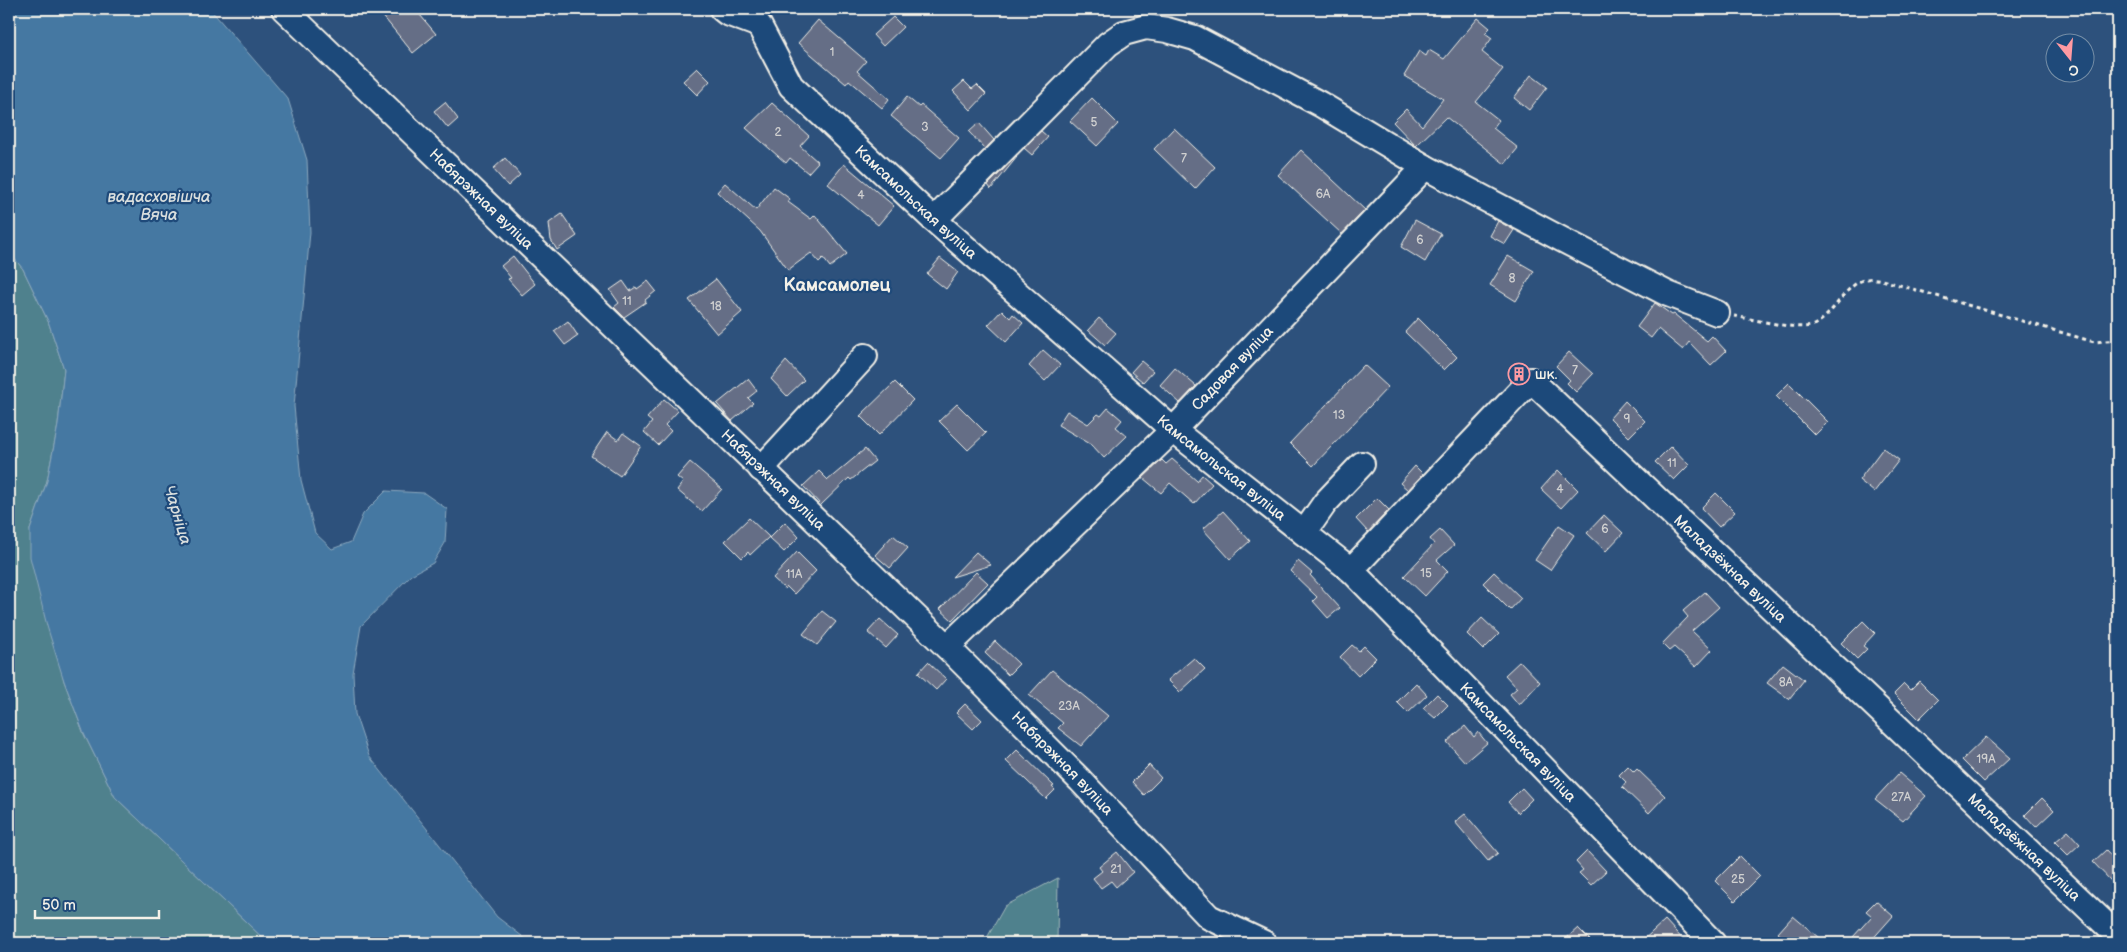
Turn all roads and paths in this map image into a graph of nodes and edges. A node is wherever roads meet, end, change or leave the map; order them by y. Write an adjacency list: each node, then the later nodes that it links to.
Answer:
1 (284, 9): 11 (street, Набярэжная вуліца)
2 (722, 9): 3 (street, Камсамольская вуліца)
3 (758, 17): 5 (street, Камсамольская вуліца)
4 (1425, 167): 5 (street); 6 (street); 9 (street, Садовая вуліца)
5 (934, 220): 9 (street, Камсамольская вуліца)
6 (1717, 313): 7 (path)
7 (2118, 340)
8 (865, 356): 11 (street)
9 (1173, 430): 12 (street, Камсамольская вуліца); 14 (street, Садовая вуліца)
10 (1362, 464): 12 (street)
11 (761, 469): 14 (street, Набярэжная вуліца)
12 (1304, 532): 13 (street, Камсамольская вуліца)
13 (1351, 570): 15 (street, Маладзёжная вуліца); 17 (street, Камсамольская вуліца)
14 (947, 647): 16 (street, Набярэжная вуліца)
15 (2118, 936)
16 (1264, 943)
17 (1713, 943)

